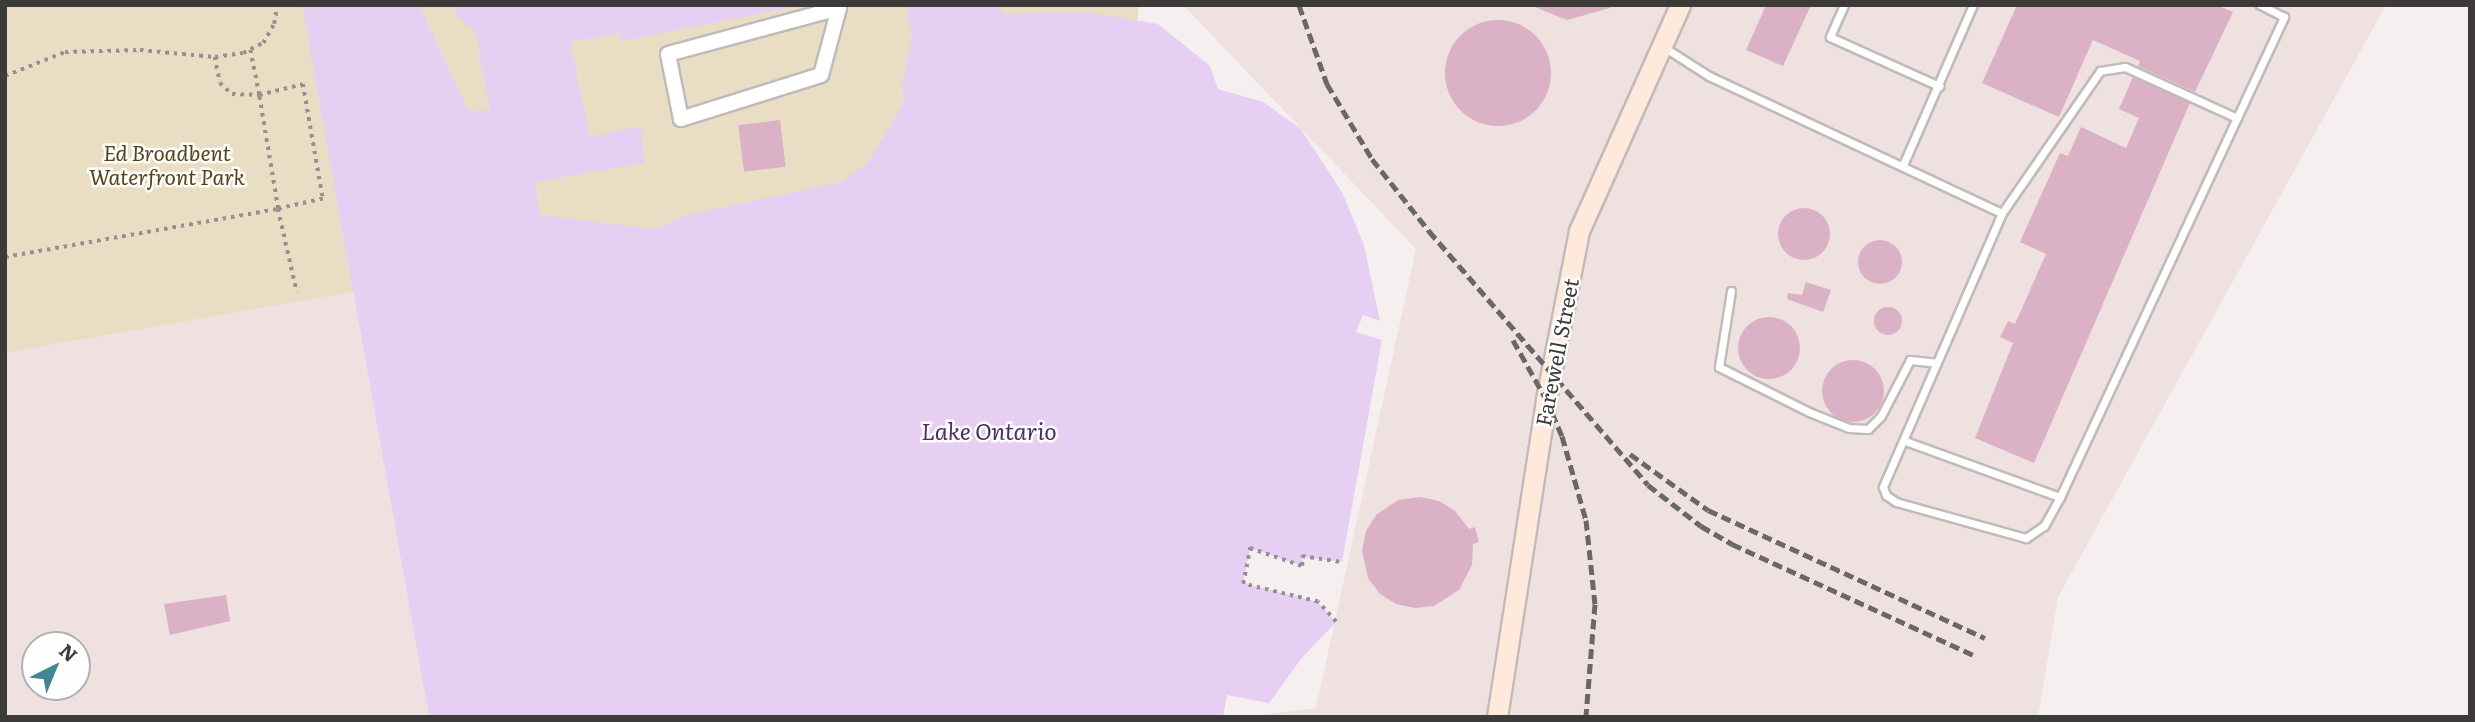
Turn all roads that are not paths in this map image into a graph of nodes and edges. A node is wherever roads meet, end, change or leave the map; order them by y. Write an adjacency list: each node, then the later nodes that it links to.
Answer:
1 (1680, 5): 6 (street, Farewell Street)
2 (1844, 5): 7 (lane)
3 (1973, 5): 7 (lane)
4 (2260, 5): 8 (lane)
5 (838, 6): 5 (street)
6 (1662, 46): 9 (lane); 15 (street, Farewell Street)
7 (1939, 86): 9 (lane)
8 (2237, 118): 10 (lane); 14 (lane)
9 (1903, 164): 10 (lane)
10 (2002, 213): 12 (lane)
11 (1731, 291): 12 (lane)
12 (1937, 363): 13 (lane)
13 (1905, 441): 14 (lane); 14 (lane)
14 (2060, 497)
15 (1497, 717)

